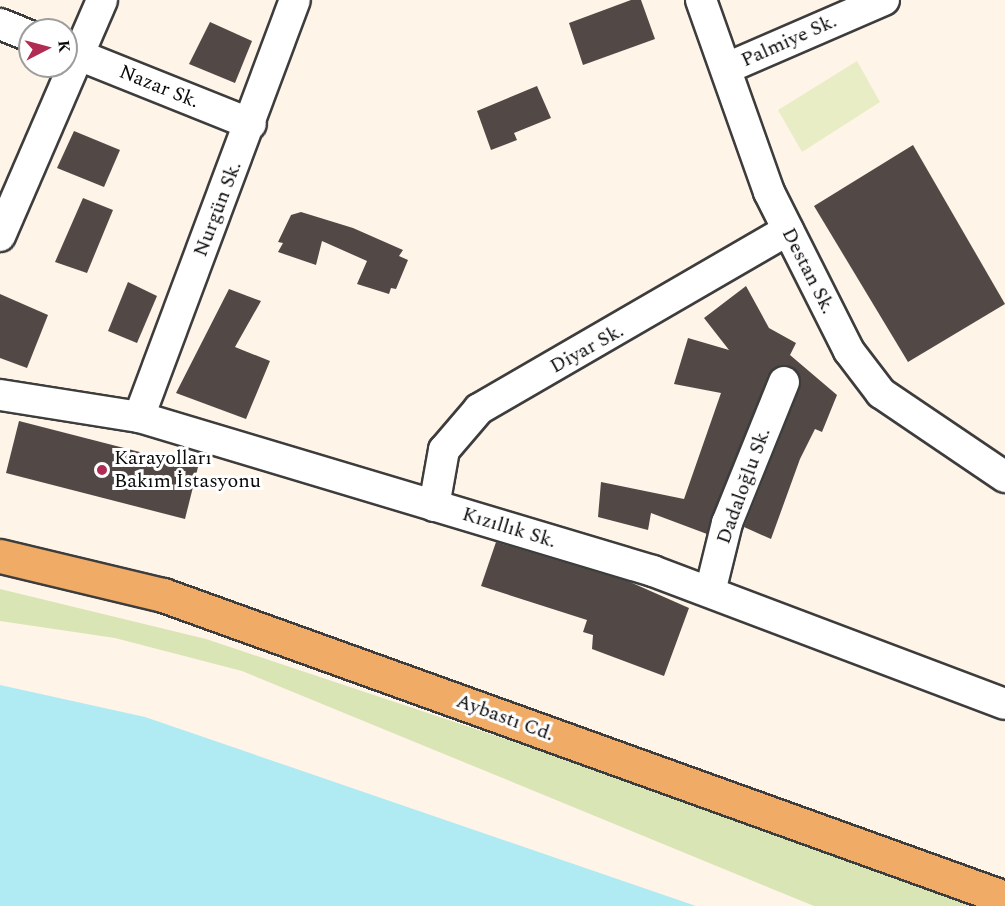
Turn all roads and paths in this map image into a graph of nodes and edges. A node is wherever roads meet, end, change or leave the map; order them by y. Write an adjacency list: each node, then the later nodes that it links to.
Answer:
1 (102, 0): 7 (street)
2 (295, 0): 11 (street, Nurgün Sk.)
3 (701, 0): 9 (street, Destan Sk.)
4 (884, 0): 9 (street, Palmiye Sk.)
5 (0, 24): 6 (street)
6 (18, 31)
7 (78, 44)
8 (78, 55): 11 (street, Nazar Sk.)
9 (727, 69): 12 (street, Destan Sk.)
10 (63, 78): 13 (street)
11 (251, 124): 16 (street, Nurgün Sk.)
12 (788, 231): 17 (street, Destan Sk.); 18 (street, Diyar Sk.)
13 (0, 236)
14 (784, 382): 20 (street, Dadaloğlu Sk.)
15 (0, 395): 16 (street, Kızıllık Sk.)
16 (139, 417): 18 (street, Kızıllık Sk.)
17 (1005, 477)
18 (434, 506): 20 (street, Kızıllık Sk.)
19 (0, 556): 22 (main road, Aybastı Cd.)
20 (710, 592): 21 (street, Kızıllık Sk.)
21 (1005, 704)
22 (1005, 898)

